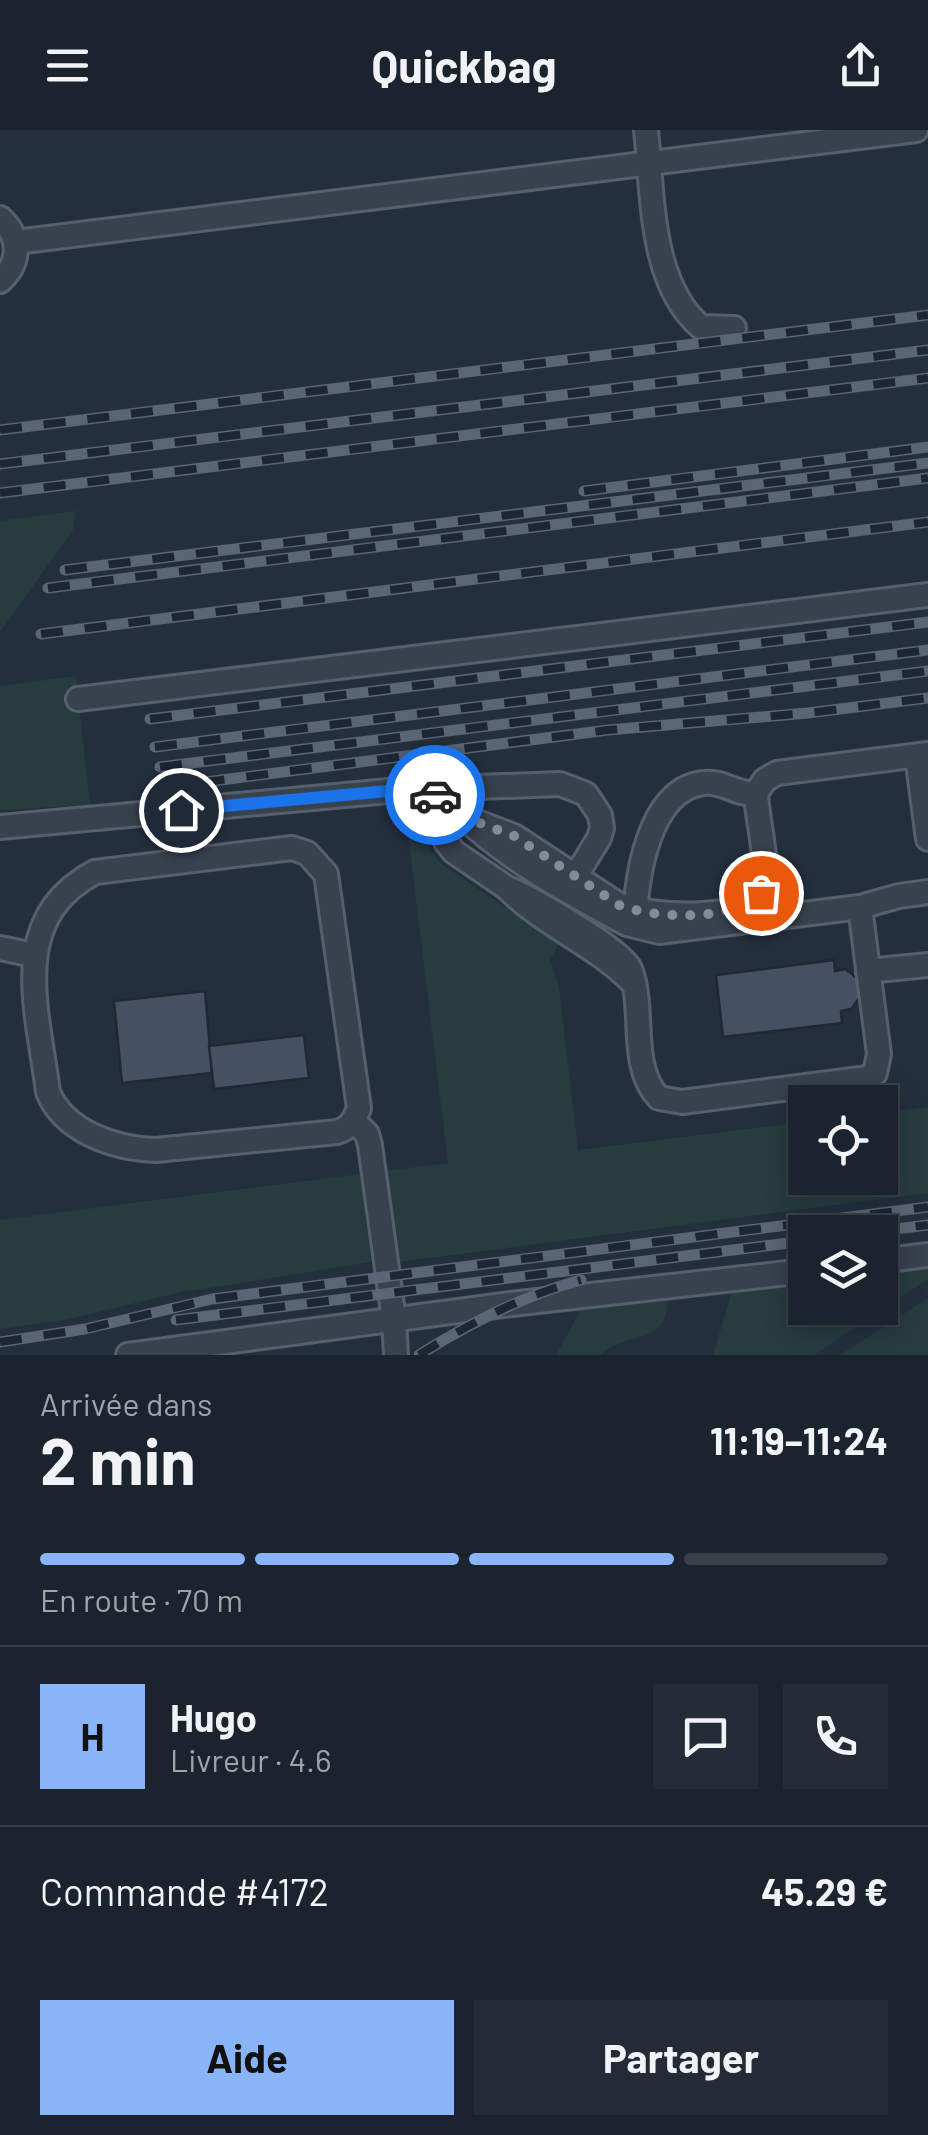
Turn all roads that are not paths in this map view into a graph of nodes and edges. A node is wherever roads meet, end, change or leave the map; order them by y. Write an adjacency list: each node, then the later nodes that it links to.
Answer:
1 (646, 130): 3 (street)
2 (916, 130): 3 (street)
3 (650, 163): 5 (street); 7 (street)
4 (0, 218): 5 (street)
5 (16, 242): 6 (street)
6 (0, 281)
7 (734, 328)
8 (928, 595): 9 (street)
9 (78, 698)
10 (923, 755): 12 (street); 14 (street)
11 (429, 789): 13 (street); 15 (street); 15 (street); 22 (street)
12 (756, 793): 18 (street); 18 (street)
13 (0, 827)
14 (928, 839)
15 (572, 883): 18 (street)
16 (928, 892): 17 (street)
17 (860, 907): 18 (street); 22 (street)
18 (635, 919)
19 (0, 948): 20 (street)
20 (33, 955): 23 (street); 23 (street)
21 (928, 965): 22 (street)
22 (868, 972)
23 (354, 1120): 27 (street)
24 (928, 1255): 25 (street)
25 (898, 1259)
26 (788, 1273): 27 (street)
27 (394, 1320): 28 (street); 29 (street); 30 (street)
28 (128, 1355)
29 (377, 1355)
30 (396, 1355)

